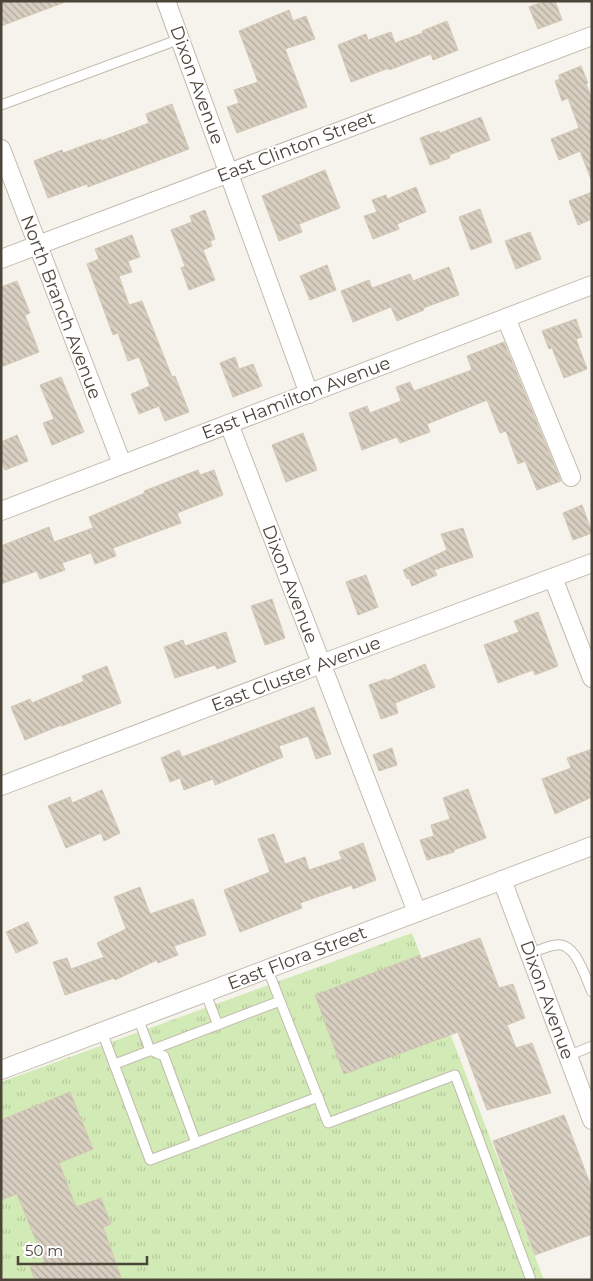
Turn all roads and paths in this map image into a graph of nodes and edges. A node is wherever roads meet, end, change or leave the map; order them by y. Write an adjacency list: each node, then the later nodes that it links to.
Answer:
1 (166, 1): 3 (street, Dixon Avenue)
2 (592, 36): 6 (street, East Clinton Street)
3 (180, 39): 4 (lane); 6 (street, Dixon Avenue)
4 (1, 105)
5 (1, 149): 7 (street, North Branch Avenue)
6 (229, 172): 7 (street, East Clinton Street); 11 (street, Dixon Avenue)
7 (38, 245): 8 (street, East Clinton Street); 13 (street, North Branch Avenue)
8 (1, 258)
9 (592, 285): 10 (street, East Hamilton Avenue)
10 (506, 318): 11 (street, East Hamilton Avenue); 14 (street)
11 (309, 394): 12 (street, East Hamilton Avenue)
12 (229, 424): 13 (street, East Hamilton Avenue); 18 (street, Dixon Avenue)
13 (122, 464): 15 (street, East Hamilton Avenue)
14 (571, 477)
15 (1, 511)
16 (592, 563): 17 (street, East Cluster Avenue)
17 (553, 578): 18 (street, East Cluster Avenue); 19 (street)
18 (321, 664): 20 (street, East Cluster Avenue); 23 (street, Dixon Avenue)
19 (592, 678)
20 (1, 786)
21 (592, 846): 22 (street, East Flora Street)
22 (502, 880): 23 (street, East Flora Street); 24 (street, Dixon Avenue)
23 (417, 912): 25 (street, East Flora Street)
24 (530, 953): 27 (lane); 34 (street, Dixon Avenue)
25 (268, 970): 26 (street, East Flora Street); 28 (lane)
26 (205, 992): 29 (street, East Flora Street); 30 (lane)
27 (592, 992)
28 (280, 1001): 30 (lane); 37 (lane)
29 (138, 1018): 31 (street, East Flora Street); 33 (lane)
30 (218, 1025): 33 (lane)
31 (102, 1032): 35 (lane); 36 (street, East Flora Street)
32 (592, 1046): 34 (lane)
33 (150, 1050): 35 (lane); 39 (lane)
34 (568, 1056): 38 (street, Dixon Avenue)
35 (115, 1064): 39 (lane)
36 (1, 1070)
37 (318, 1097): 39 (lane); 40 (lane)
38 (592, 1120)
39 (196, 1142)
40 (530, 1280)

